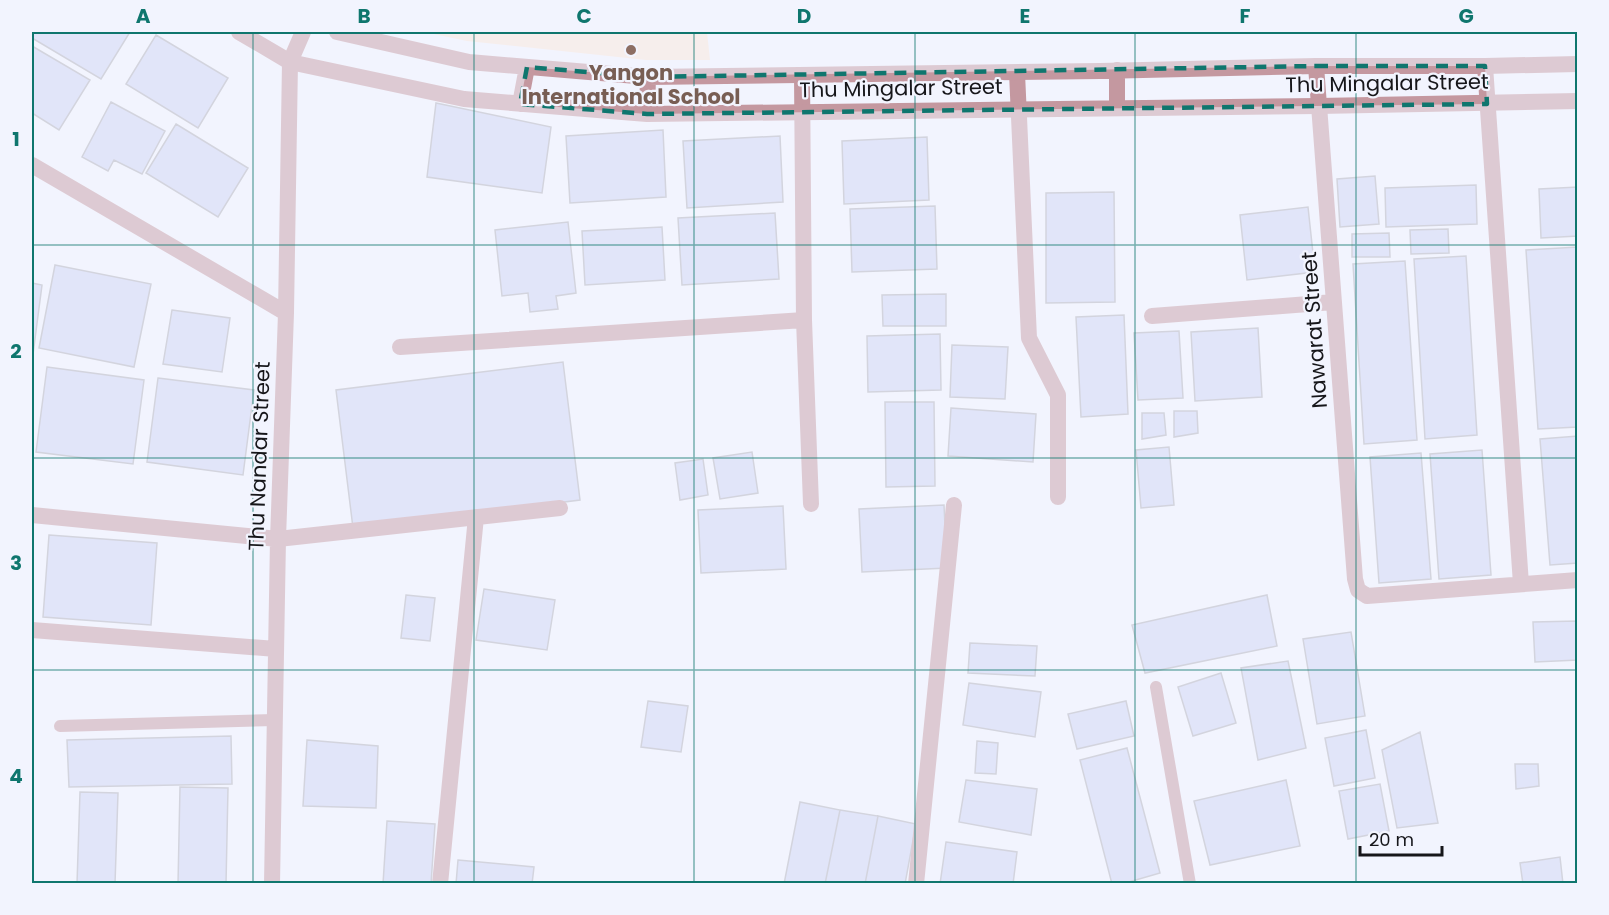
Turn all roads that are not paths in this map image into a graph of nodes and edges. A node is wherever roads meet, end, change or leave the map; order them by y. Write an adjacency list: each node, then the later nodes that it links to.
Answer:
1 (238, 32): 4 (street, Thu Mingalar Street)
2 (303, 32): 4 (street, Thu Nandar Street)
3 (338, 32): 8 (street, Thu Mingalar Street)
4 (290, 62): 14 (street, Thu Mingalar Street); 23 (street, Thu Nandar Street)
5 (1578, 64): 7 (street, Thu Mingalar Street)
6 (1316, 66): 7 (street, Thu Mingalar Street); 9 (street, Thu Mingalar Street); 16 (street, Nawarat Street)
7 (1485, 66): 15 (street)
8 (527, 67): 12 (street, Thu Mingalar Street); 14 (street)
9 (1117, 70): 10 (street, Thu Mingalar Street); 17 (street)
10 (1017, 73): 11 (street, Thu Mingalar Street); 18 (street)
11 (802, 75): 12 (street, Thu Mingalar Street); 19 (street)
12 (648, 77): 20 (street)
13 (1578, 101): 15 (street, Thu Mingalar Street)
14 (520, 104): 20 (street, Thu Mingalar Street)
15 (1487, 104): 16 (street, Thu Mingalar Street); 35 (street)
16 (1319, 106): 17 (street, Thu Mingalar Street); 22 (street, Nawarat Street)
17 (1117, 108): 18 (street, Thu Mingalar Street)
18 (1019, 109): 19 (street, Thu Mingalar Street); 27 (street)
19 (802, 112): 20 (street, Thu Mingalar Street); 25 (street)
20 (648, 114)
21 (32, 165): 23 (street)
22 (1334, 302): 24 (street); 35 (street, Nawarat Street)
23 (286, 313): 33 (street, Thu Nandar Street)
24 (1152, 316)
25 (804, 320): 26 (street); 28 (street)
26 (400, 347)
27 (1058, 496)
28 (811, 504)
29 (954, 505): 43 (street)
30 (560, 508): 32 (street)
31 (32, 515): 33 (street)
32 (477, 517): 33 (street); 42 (street)
33 (278, 539): 37 (street, Thu Nandar Street)
34 (1578, 580): 35 (street)
35 (1521, 584)
36 (32, 630): 37 (street)
37 (276, 649): 39 (street, Thu Nandar Street)
38 (1156, 687): 44 (lane)
39 (275, 720): 40 (lane); 41 (street, Thu Nandar Street)
40 (60, 726)
41 (272, 884)
42 (440, 884)
43 (916, 884)
44 (1190, 884)

